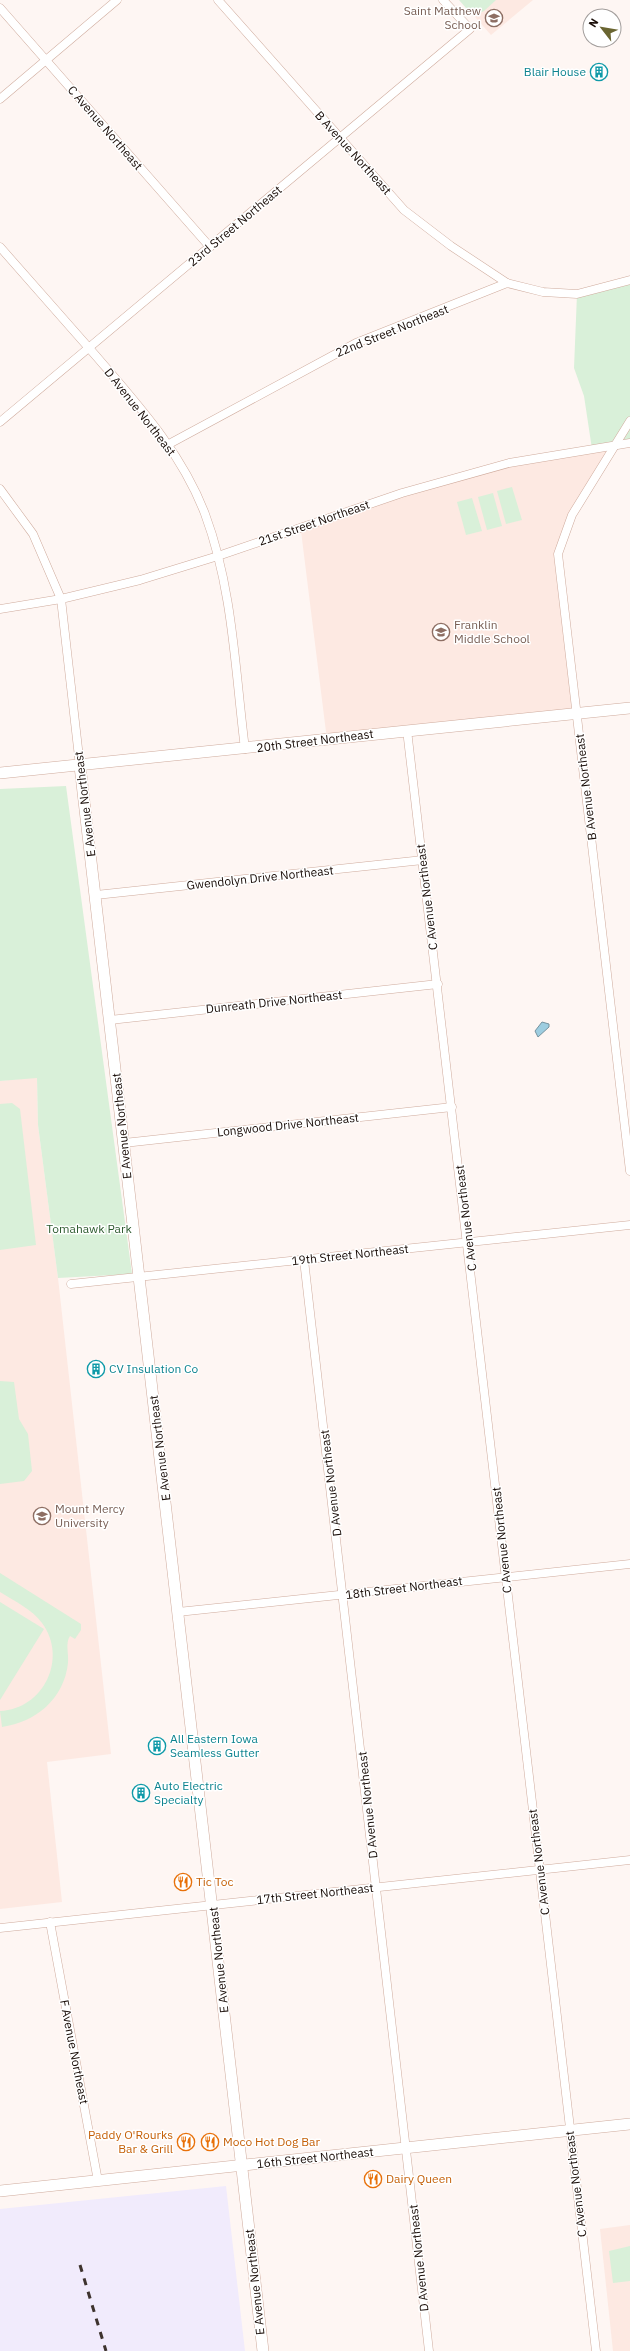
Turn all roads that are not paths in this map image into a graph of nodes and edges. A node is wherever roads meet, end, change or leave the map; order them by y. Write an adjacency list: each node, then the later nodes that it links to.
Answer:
1 (117, 0): 5 (street)
2 (218, 0): 7 (street, B Avenue Northeast)
3 (444, 0): 7 (street, 23rd Street Northeast)
4 (0, 8): 5 (street, C Avenue Northeast)
5 (46, 60): 6 (street); 9 (street, C Avenue Northeast)
6 (0, 99)
7 (340, 139): 9 (street, 23rd Street Northeast); 11 (street, B Avenue Northeast)
8 (0, 247): 12 (street, D Avenue Northeast)
9 (210, 247): 12 (street, 23rd Street Northeast)
10 (630, 280): 11 (street)
11 (507, 283): 16 (street, 22nd Street Northeast)
12 (89, 348): 14 (street, 23rd Street Northeast); 16 (street, D Avenue Northeast)
13 (630, 421): 17 (street, B Avenue Northeast)
14 (0, 422)
15 (630, 443): 17 (street, 21st Street Northeast)
16 (169, 444): 19 (street, D Avenue Northeast)
17 (615, 446): 19 (street, 21st Street Northeast); 23 (street, B Avenue Northeast)
18 (0, 490): 20 (street, E Avenue Northeast)
19 (218, 556): 20 (street, 21st Street Northeast); 25 (street, D Avenue Northeast)
20 (61, 599): 21 (street, 21st Street Northeast); 26 (street, E Avenue Northeast)
21 (0, 609)
22 (630, 708): 23 (street, 20th Street Northeast)
23 (577, 714): 24 (street, 20th Street Northeast); 34 (street, B Avenue Northeast)
24 (407, 730): 25 (street, 20th Street Northeast); 28 (street, C Avenue Northeast)
25 (245, 749): 26 (street, 20th Street Northeast)
26 (80, 766): 27 (street, 20th Street Northeast); 29 (street, E Avenue Northeast)
27 (0, 773)
28 (423, 860): 29 (street, Gwendolyn Drive Northeast); 30 (street, C Avenue Northeast)
29 (96, 895): 31 (street, E Avenue Northeast)
30 (438, 984): 31 (street, Dunreath Drive Northeast); 32 (street, C Avenue Northeast)
31 (110, 1020): 33 (street, E Avenue Northeast)
32 (452, 1107): 33 (street, Longwood Drive Northeast); 36 (street, C Avenue Northeast)
33 (124, 1143): 38 (street, E Avenue Northeast)
34 (630, 1170)
35 (630, 1225): 36 (street, 19th Street Northeast)
36 (468, 1241): 37 (street, 19th Street Northeast); 41 (street, C Avenue Northeast)
37 (304, 1260): 38 (street, 19th Street Northeast); 42 (street, D Avenue Northeast)
38 (140, 1277): 39 (street, 19th Street Northeast); 43 (street, E Avenue Northeast)
39 (71, 1284)
40 (630, 1564): 41 (street, 18th Street Northeast)
41 (506, 1577): 42 (street, 18th Street Northeast); 45 (street, C Avenue Northeast)
42 (344, 1595): 43 (street, 18th Street Northeast); 46 (street, D Avenue Northeast)
43 (178, 1612): 47 (street, E Avenue Northeast)
44 (630, 1860): 45 (street, 17th Street Northeast)
45 (540, 1870): 46 (street, 17th Street Northeast); 51 (street, C Avenue Northeast)
46 (377, 1887): 47 (street, 17th Street Northeast); 52 (street, D Avenue Northeast)
47 (212, 1905): 48 (street, 17th Street Northeast); 53 (street, E Avenue Northeast)
48 (50, 1922): 49 (street, 17th Street Northeast); 54 (street, F Avenue Northeast)
49 (0, 1928)
50 (630, 2124): 51 (street, 16th Street Northeast)
51 (570, 2131): 52 (street, 16th Street Northeast); 58 (street, C Avenue Northeast)
52 (406, 2149): 53 (street, 16th Street Northeast); 57 (street, D Avenue Northeast)
53 (242, 2166): 54 (street, 16th Street Northeast); 56 (street, E Avenue Northeast)
54 (98, 2181): 55 (street, 16th Street Northeast)
55 (0, 2191)
56 (263, 2351)
57 (429, 2351)
58 (596, 2351)

